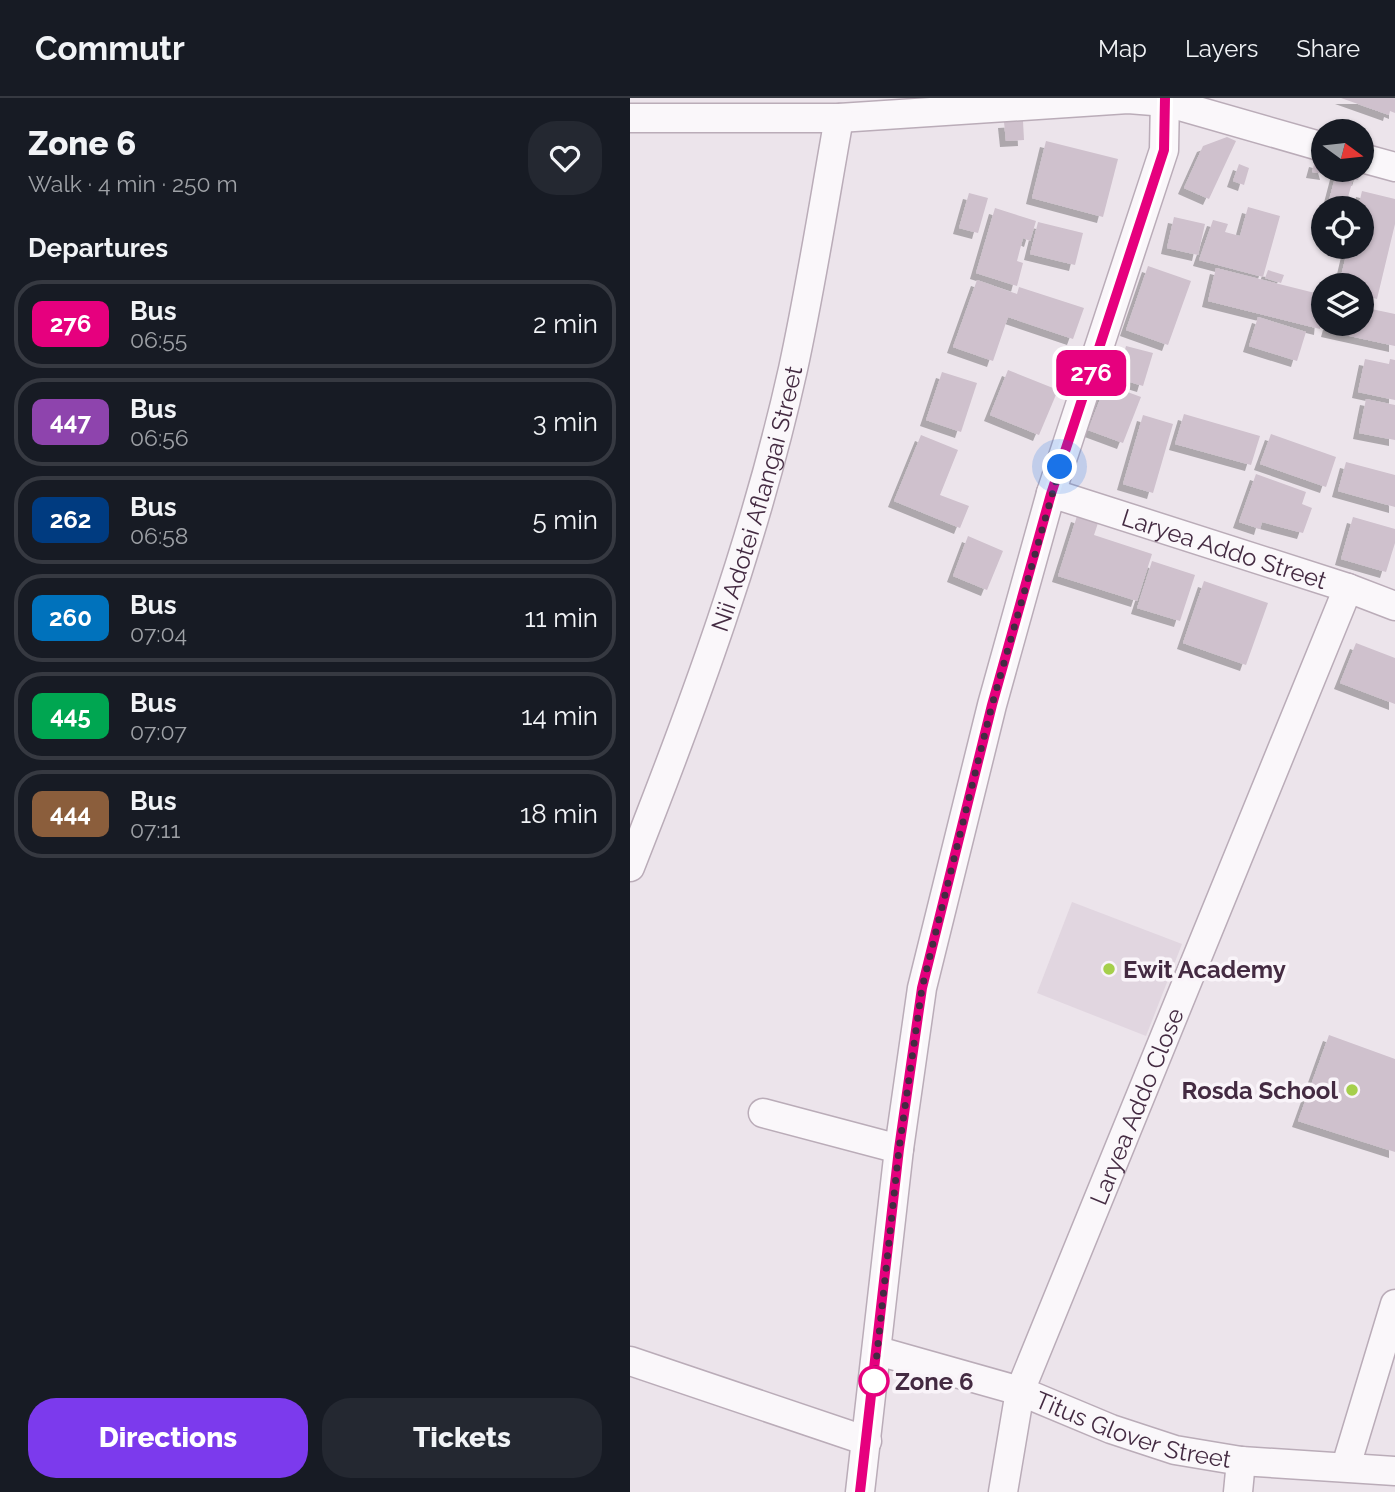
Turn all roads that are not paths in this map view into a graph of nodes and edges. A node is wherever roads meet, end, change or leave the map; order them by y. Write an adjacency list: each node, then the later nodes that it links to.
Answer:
1 (1166, 100): 4 (street); 5 (street); 8 (street)
2 (776, 109): 3 (street); 4 (street)
3 (630, 118)
4 (839, 118): 11 (street, Nii Adotei Aflangai Street)
5 (1311, 143)
6 (1374, 161): 7 (street)
7 (1395, 167)
8 (1051, 494): 9 (street, Laryea Addo Street); 13 (street)
9 (1348, 588): 10 (street, Laryea Addo Street); 17 (street, Laryea Addo Close)
10 (1395, 606)
11 (630, 867)
12 (763, 1113): 13 (street)
13 (899, 1149): 15 (street)
14 (1395, 1304): 20 (street)
15 (878, 1351): 17 (street, Titus Glover Street); 18 (street)
16 (630, 1361): 18 (street)
17 (1020, 1391): 19 (street, Titus Glover Street); 23 (street, Laryea Addo Close)
18 (867, 1441): 22 (street)
19 (1241, 1461): 20 (street, Titus Glover Street); 24 (street)
20 (1346, 1466): 21 (street, Titus Glover Street)
21 (1395, 1471)
22 (860, 1492)
23 (1003, 1492)
24 (1238, 1492)

